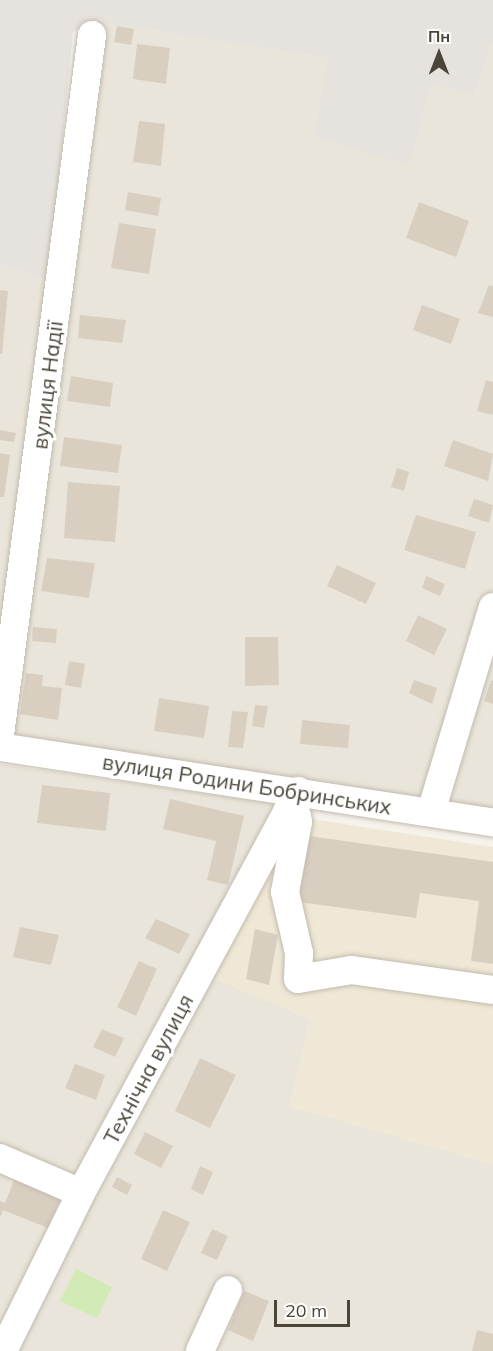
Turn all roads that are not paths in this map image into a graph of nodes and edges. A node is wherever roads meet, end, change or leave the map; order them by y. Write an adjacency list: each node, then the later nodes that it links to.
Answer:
1 (92, 35): 3 (street, вулиця Надії)
2 (493, 607): 6 (street)
3 (0, 735)
4 (0, 747): 5 (street, вулиця Родини Бобринських)
5 (292, 801): 6 (street, вулиця Родини Бобринських); 8 (street); 10 (street, Технічна вулиця)
6 (431, 812): 7 (street, вулиця Родини Бобринських)
7 (493, 822)
8 (493, 990)
9 (0, 1158): 10 (street)
10 (81, 1193): 12 (street, Технічна вулиця)
11 (228, 1290): 13 (street)
12 (3, 1351)
13 (200, 1351)

